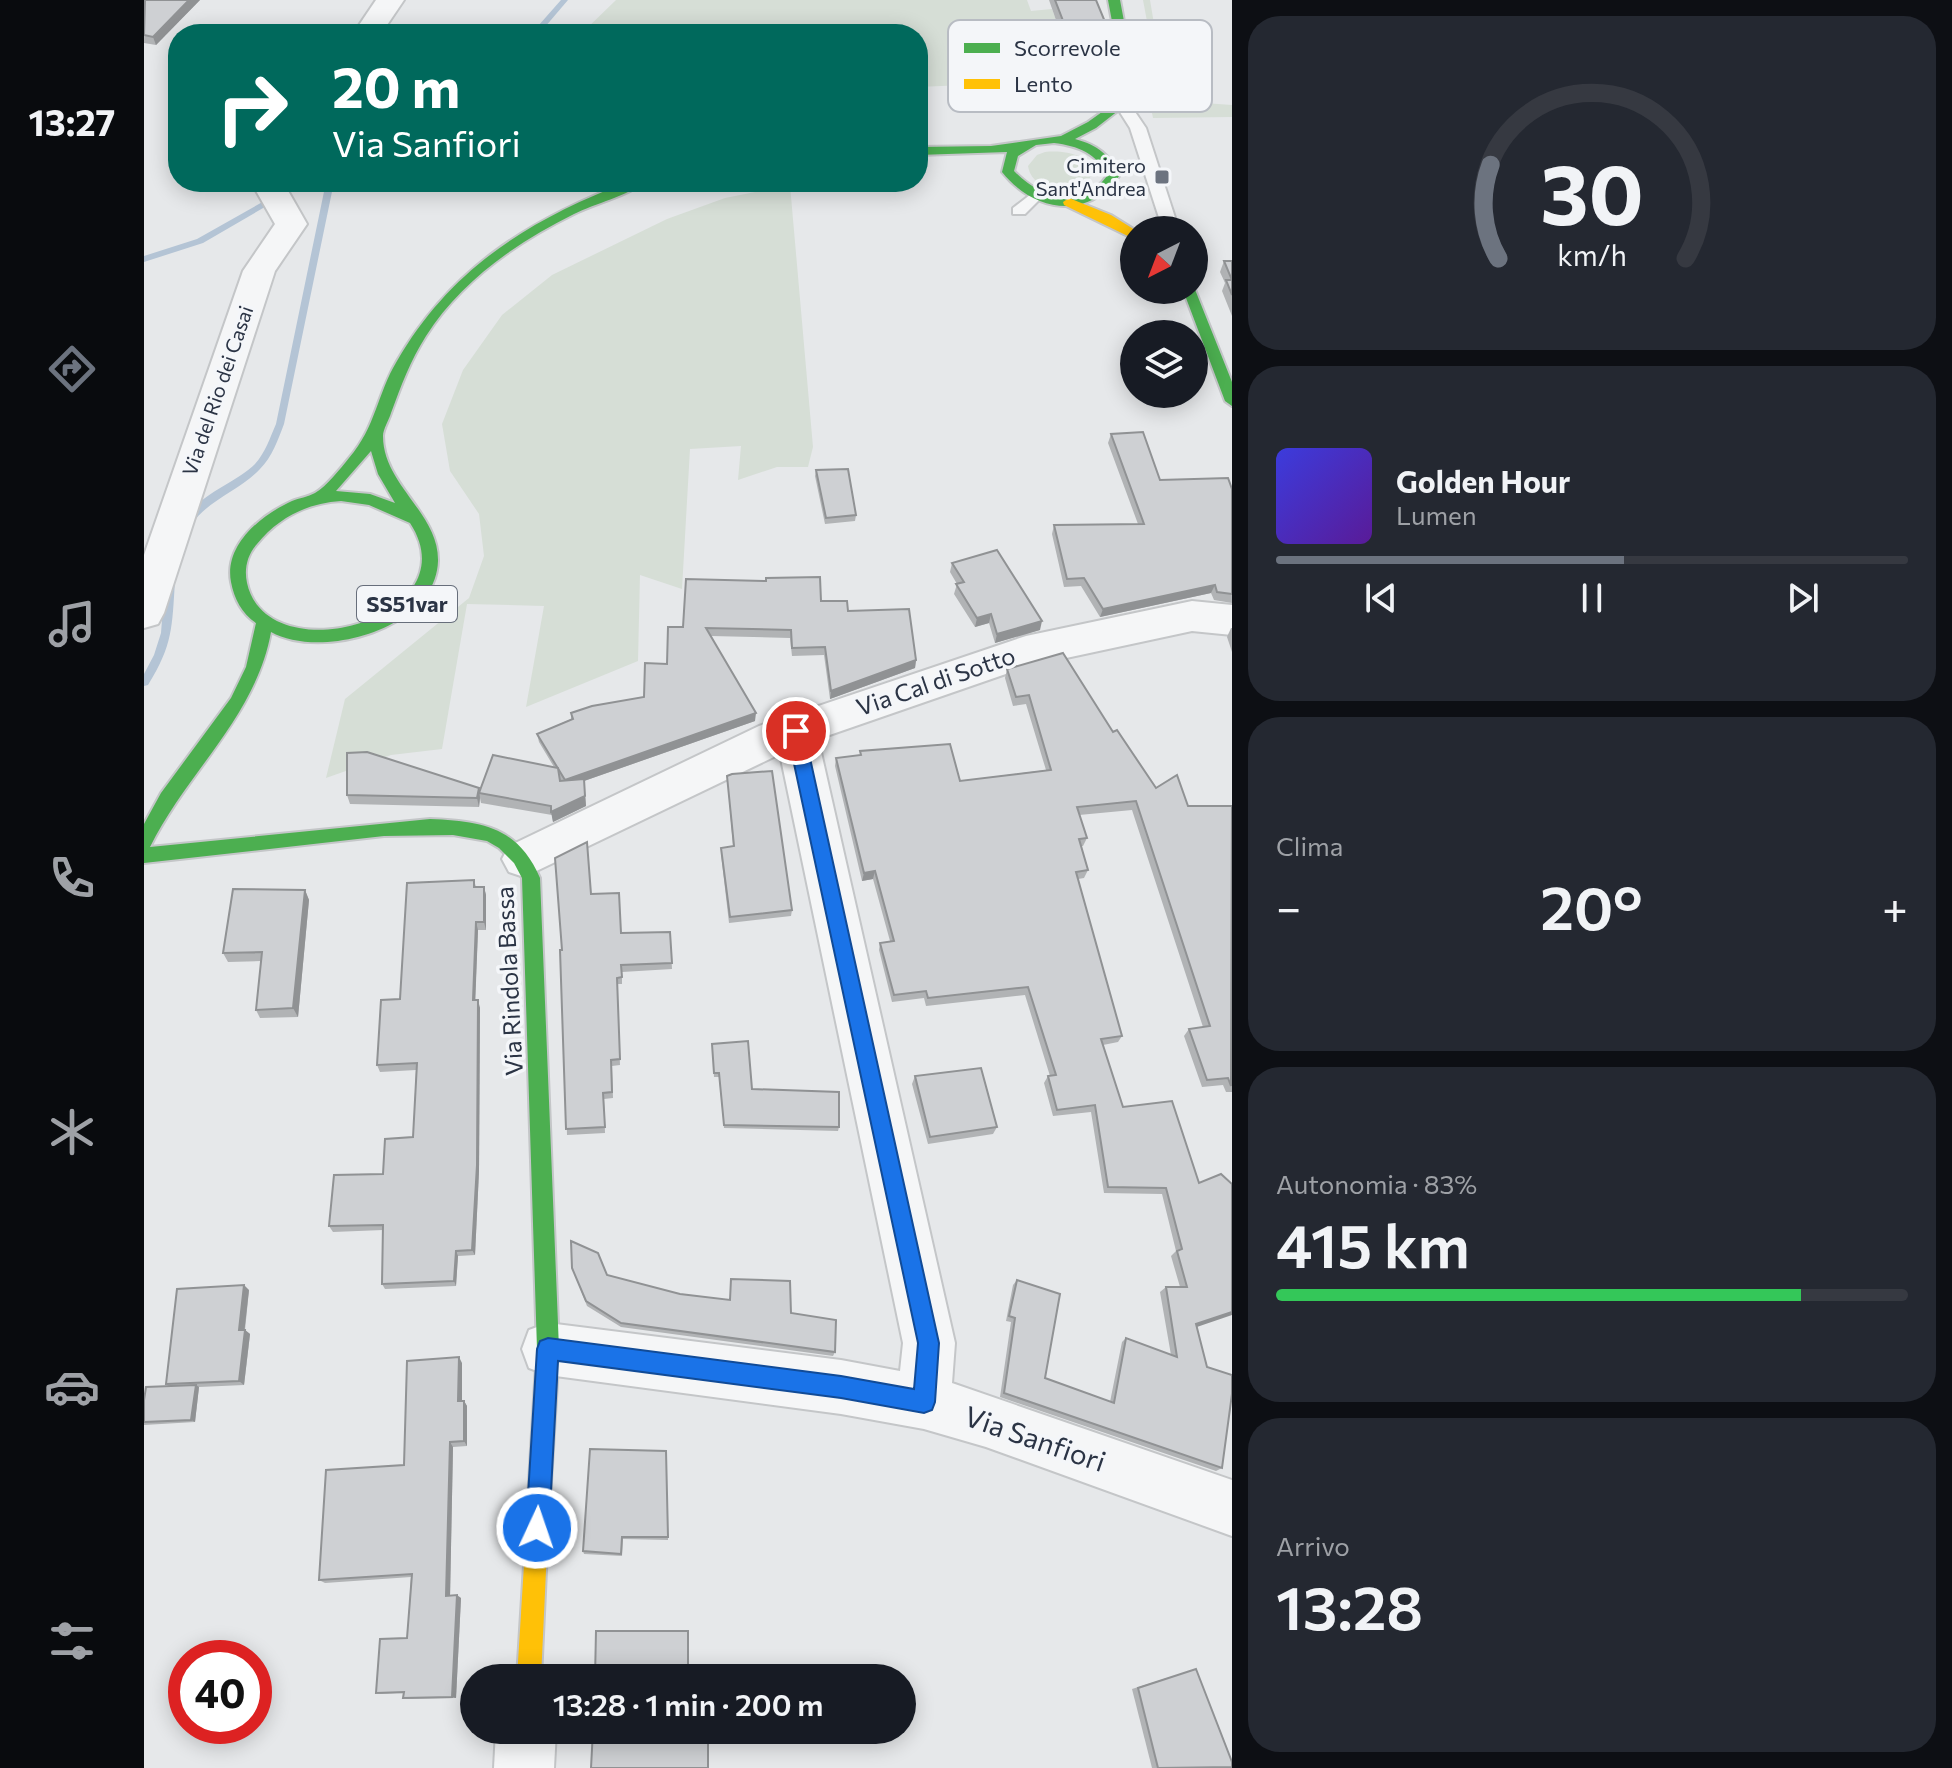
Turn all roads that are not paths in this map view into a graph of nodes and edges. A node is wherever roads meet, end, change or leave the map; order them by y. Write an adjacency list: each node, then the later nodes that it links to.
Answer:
1 (390, 0): 4 (street)
2 (1114, 0): 3 (main road)
3 (1119, 20)
4 (374, 24)
5 (1109, 112): 8 (main road)
6 (1117, 112): 12 (main road)
7 (1124, 112): 21 (lane)
8 (1063, 140): 9 (main road); 12 (main road)
9 (1022, 146): 10 (main road); 13 (main road)
10 (928, 152)
11 (928, 155): 13 (main road)
12 (1105, 158): 16 (main road)
13 (1011, 178): 17 (main road)
14 (617, 192): 26 (main road)
15 (274, 195): 29 (street, Via del Rio dei Casai)
16 (1118, 195): 18 (main road); 20 (main road)
17 (1035, 196): 18 (main road); 19 (lane)
18 (1069, 202): 22 (main road)
19 (1019, 211)
20 (1132, 216)
21 (1166, 216)
22 (1120, 226)
23 (1196, 304): 24 (main road)
24 (1227, 374): 25 (main road)
25 (1232, 401)
26 (375, 433): 27 (main road); 28 (main road)
27 (320, 497): 28 (main road); 31 (main road)
28 (412, 518): 32 (main road, SS51var)
29 (144, 613)
30 (1232, 620): 36 (street, Via Cal di Sotto)
31 (264, 622): 32 (main road, SS51var); 35 (main road)
32 (317, 637): 33 (main road, SS51var)
33 (295, 653)
34 (279, 665): 35 (main road)
35 (243, 691): 37 (main road)
36 (796, 731): 39 (street, Via Cal di Sotto); 41 (street)
37 (144, 842)
38 (144, 855): 39 (main road, Via Rindola Bassa)
39 (524, 859): 40 (main road, Via Rindola Bassa)
40 (548, 1349): 41 (street, Via Sanfiori); 43 (main road, Via Rindola Bassa)
41 (924, 1402): 42 (street, Via Sanfiori)
42 (1232, 1508)
43 (530, 1664)
44 (525, 1744): 45 (street)
45 (524, 1768)

